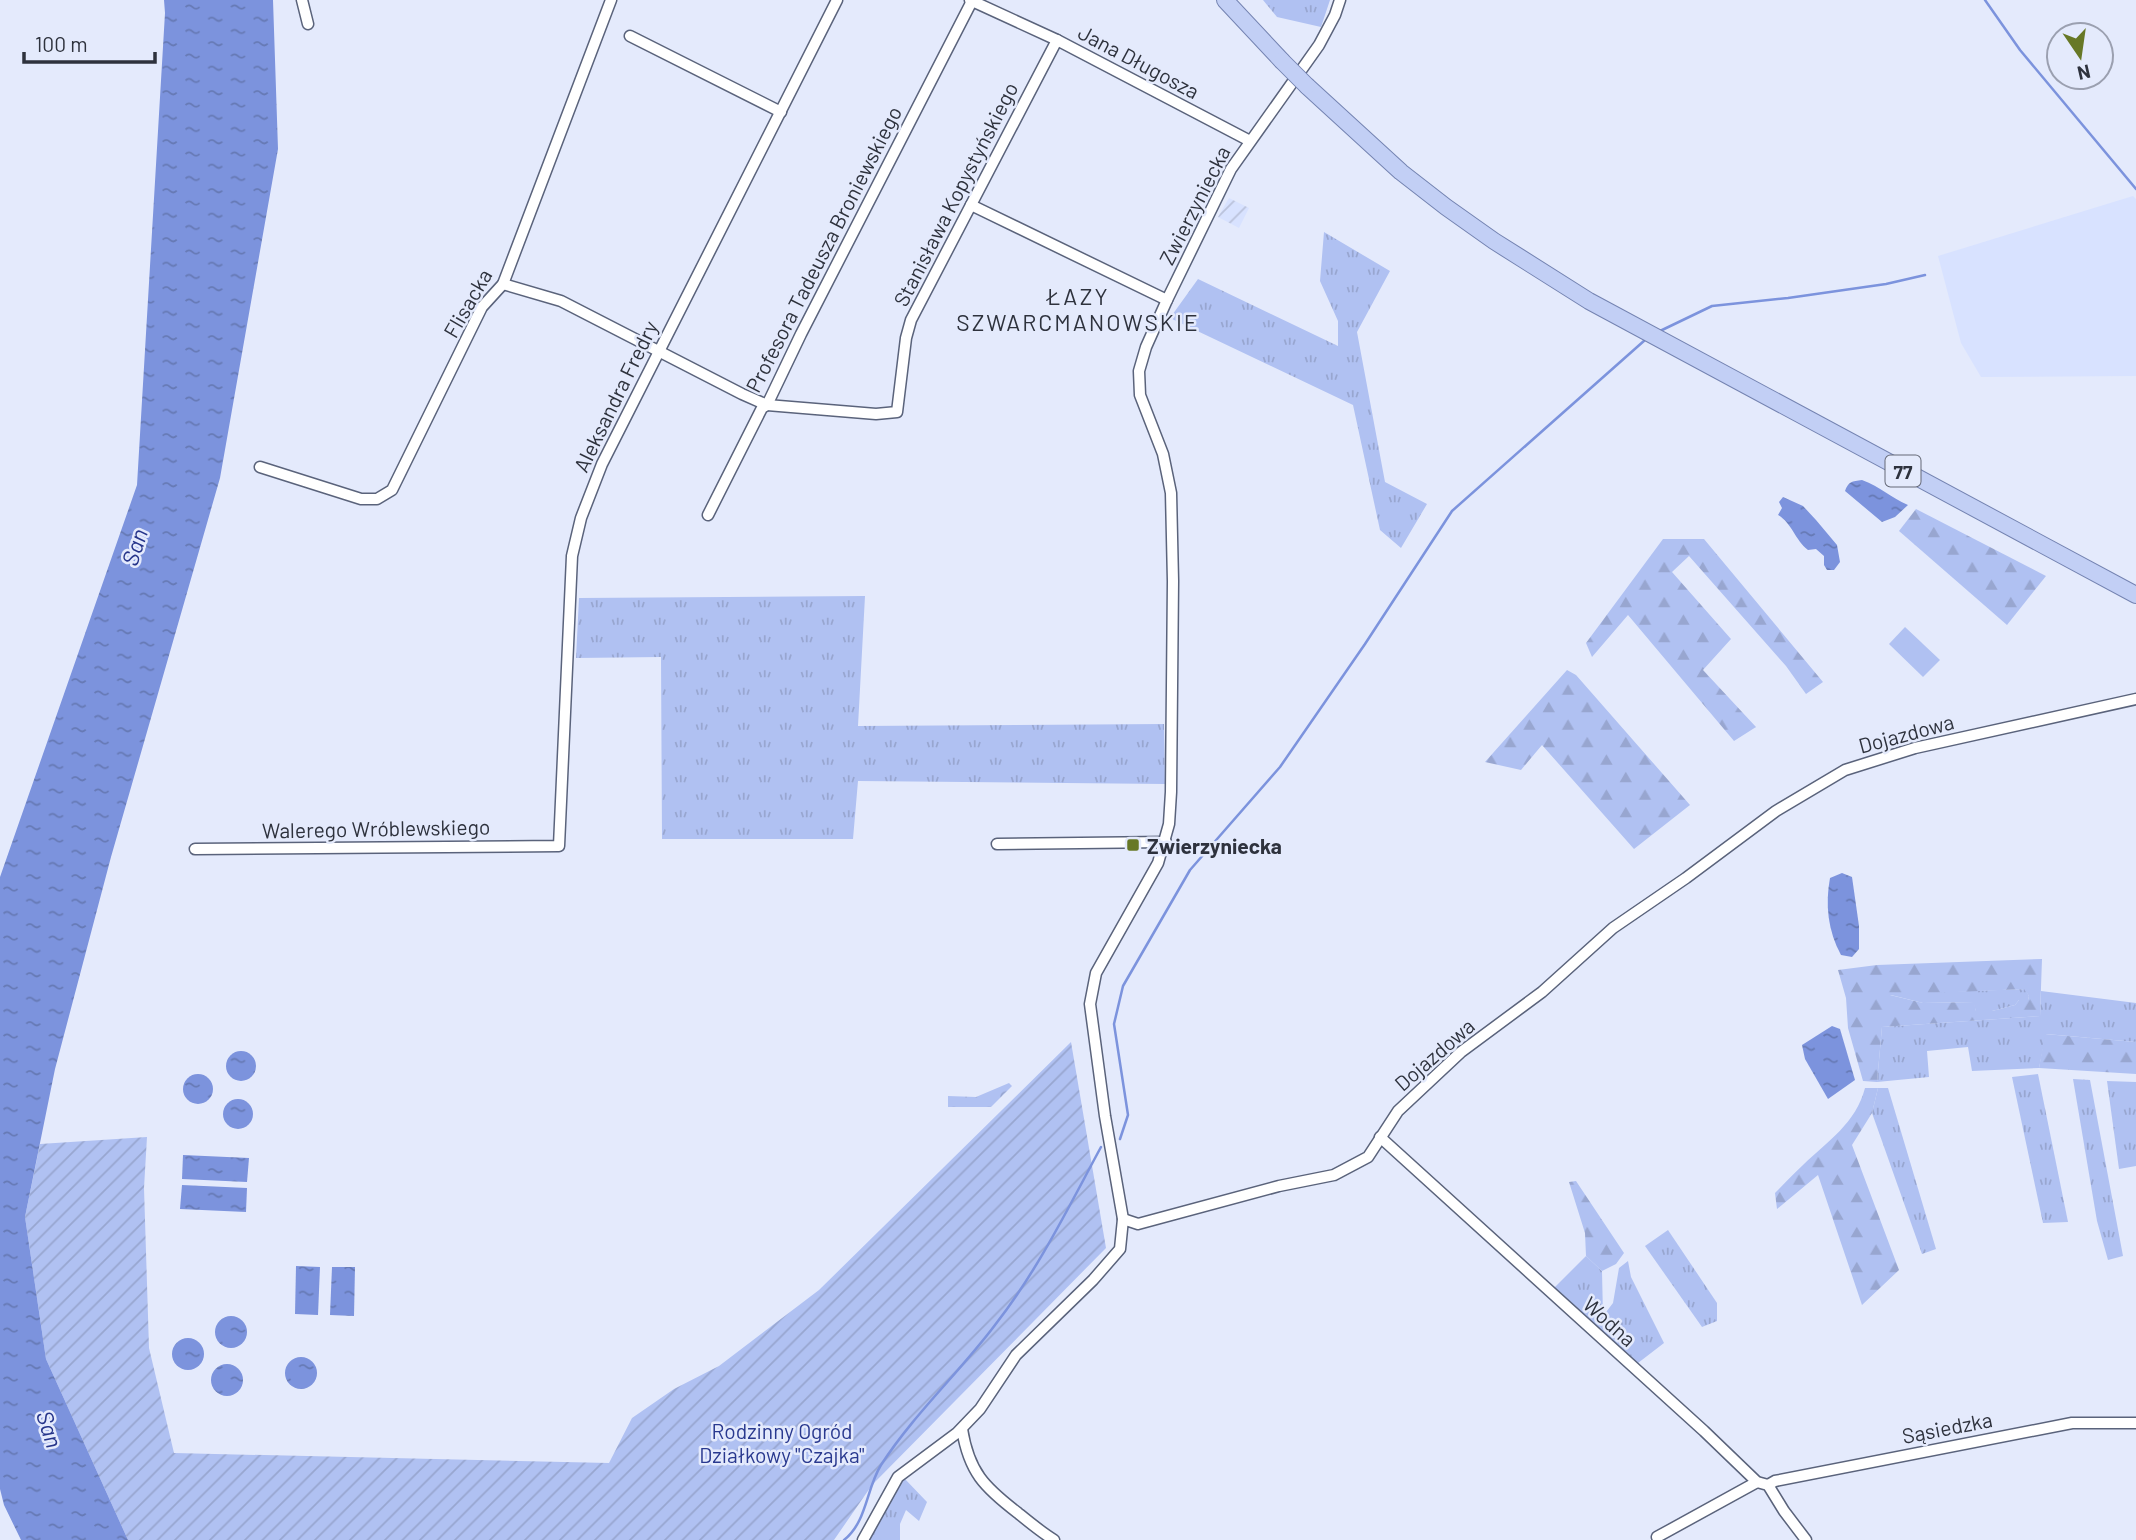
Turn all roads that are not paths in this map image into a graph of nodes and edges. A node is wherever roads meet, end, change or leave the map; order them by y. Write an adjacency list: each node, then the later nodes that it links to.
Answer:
1 (302, 0): 7 (street)
2 (611, 0): 13 (street, Flisacka)
3 (837, 0): 10 (street, Aleksandra Fredry)
4 (971, 0): 9 (street, Jana Długosza); 16 (street, Profesora Tadeusza Broniewskiego)
5 (1225, 0): 19 (main road, 77, bridge)
6 (1340, 0): 11 (street, Zwierzyniecka)
7 (308, 24)
8 (630, 36): 10 (street)
9 (1057, 40): 11 (street, Jana Długosza); 12 (street, Stanisława Kopystyńskiego)
10 (780, 112): 15 (street, Aleksandra Fredry)
11 (1250, 141): 14 (street, Zwierzyniecka)
12 (971, 205): 14 (street); 16 (street, Stanisława Kopystyńskiego)
13 (503, 284): 15 (street); 17 (street, Flisacka)
14 (1167, 300): 21 (street, Zwierzyniecka)
15 (658, 350): 16 (street); 23 (street, Aleksandra Fredry)
16 (767, 405): 18 (street, Profesora Tadeusza Broniewskiego)
17 (260, 467)
18 (708, 515)
19 (2136, 595)
20 (2136, 699): 25 (street, Dojazdowa)
21 (1166, 842): 22 (street); 26 (street, Zwierzyniecka)
22 (997, 845)
23 (559, 846): 24 (street, Walerego Wróblewskiego)
24 (195, 849)
25 (1380, 1137): 27 (street, Dojazdowa); 31 (street, Wodna)
26 (1123, 1219): 27 (street); 28 (street)
27 (1138, 1224): 28 (street)
28 (1120, 1248): 30 (street)
29 (2136, 1423): 31 (street, Sąsiedzka)
30 (962, 1429): 33 (street); 34 (street)
31 (1762, 1484): 32 (street, Sąsiedzka); 35 (street, Wodna)
32 (1657, 1536)
33 (863, 1540)
34 (1054, 1540)
35 (1806, 1540)

